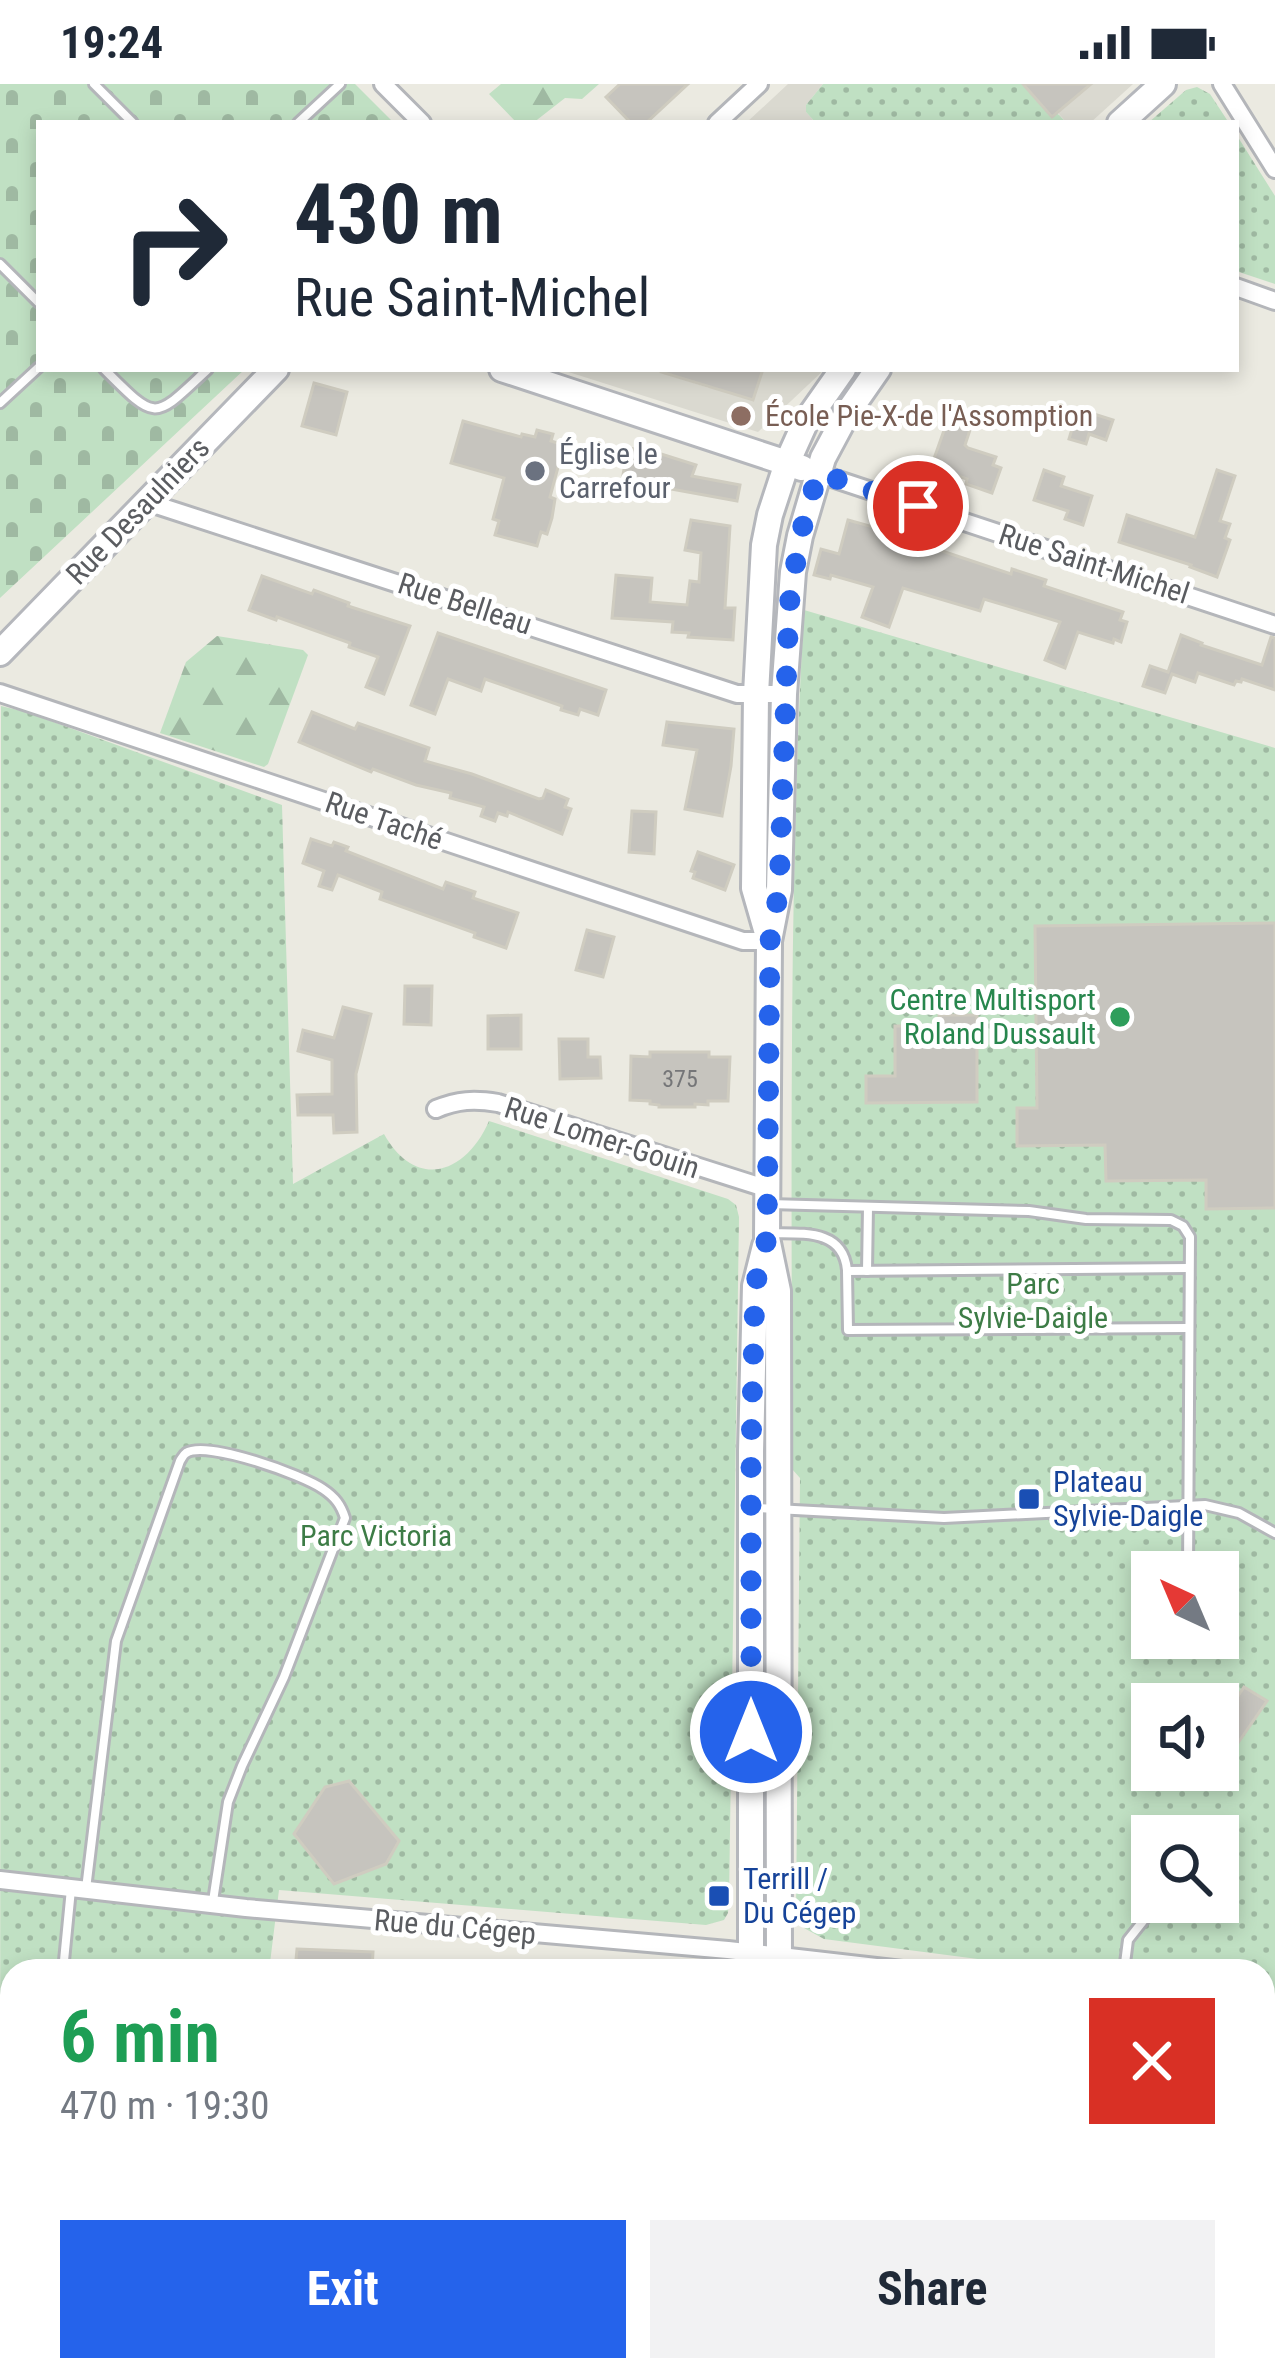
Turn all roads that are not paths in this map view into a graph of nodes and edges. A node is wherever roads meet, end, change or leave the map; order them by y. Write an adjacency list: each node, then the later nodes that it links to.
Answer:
1 (94, 84): 7 (lane)
2 (340, 84): 8 (lane)
3 (383, 84): 9 (street)
4 (760, 84): 10 (street)
5 (1162, 84): 11 (street)
6 (1222, 84): 12 (street)
7 (130, 120)
8 (301, 120)
9 (419, 120)
10 (720, 120)
11 (1123, 120)
12 (1275, 169)
13 (0, 264): 15 (lane)
14 (1239, 288): 16 (street)
15 (36, 300)
16 (1275, 301)
17 (36, 370): 24 (lane)
18 (107, 372): 19 (lane)
19 (205, 372)
20 (273, 372): 27 (street, Rue Desaulniers)
21 (511, 372): 25 (street, Rue Saint-Michel)
22 (841, 372): 25 (street)
23 (876, 372): 26 (street)
24 (0, 404)
25 (787, 463): 26 (street, Rue Saint-Michel); 31 (street)
26 (818, 473): 28 (street, Rue Saint-Michel); 32 (street)
27 (147, 502): 29 (street, Rue Desaulniers); 31 (street, Rue Belleau)
28 (1275, 625)
29 (0, 653)
30 (0, 693): 33 (street, Rue Taché)
31 (756, 694): 32 (street, Rue Belleau); 33 (street)
32 (784, 694): 33 (street)
33 (770, 941): 35 (street)
34 (436, 1109): 35 (street, Rue Lomer-Gouin)
35 (767, 1197): 36 (lane); 37 (street)
36 (868, 1207): 38 (lane); 40 (lane)
37 (767, 1236): 39 (lane); 43 (street); 44 (street)
38 (1189, 1268): 40 (lane); 41 (lane)
39 (847, 1271): 40 (lane); 41 (lane)
40 (867, 1271)
41 (1189, 1328): 42 (lane)
42 (1189, 1506): 44 (lane); 45 (lane); 46 (lane)
43 (750, 1508): 44 (lane); 53 (street)
44 (778, 1510): 54 (street)
45 (1275, 1533)
46 (1188, 1551)
47 (0, 1880): 48 (street, Rue du Cégep)
48 (78, 1890): 49 (street, Rue du Cégep); 49 (lane); 51 (lane)
49 (213, 1904): 52 (street, Rue du Cégep)
50 (1141, 1923): 55 (lane)
51 (65, 1959)
52 (723, 1959)
53 (751, 1959)
54 (780, 1959)
55 (1126, 1959)

